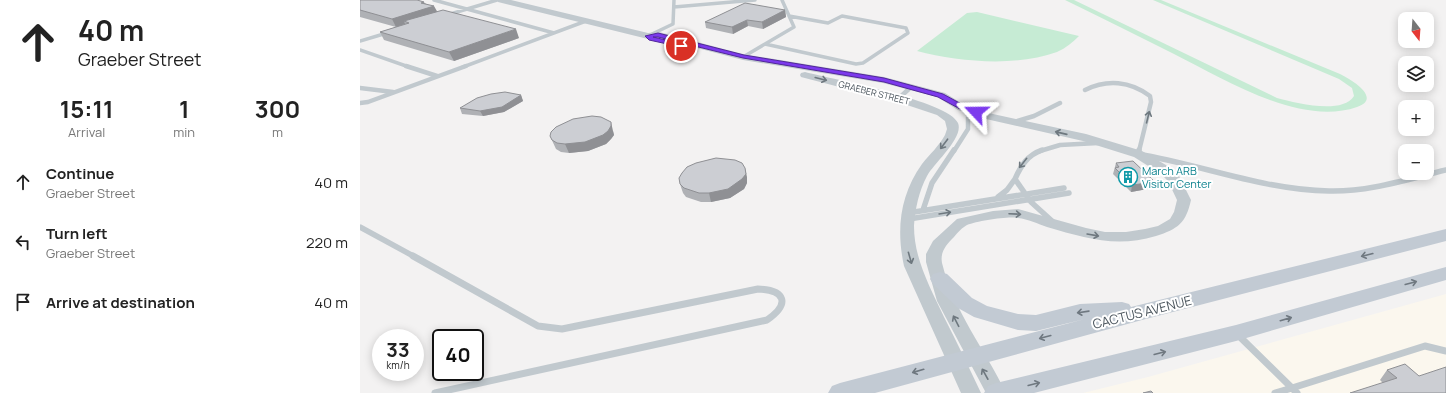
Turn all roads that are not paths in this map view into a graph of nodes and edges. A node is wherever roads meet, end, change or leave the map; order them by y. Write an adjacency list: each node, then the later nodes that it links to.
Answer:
1 (434, 0): 8 (lane)
2 (497, 0): 8 (lane)
3 (501, 0): 11 (street, GRAEBER STREET)
4 (674, 0): 7 (lane)
5 (755, 0): 7 (lane)
6 (782, 0): 10 (lane)
7 (674, 7): 15 (lane)
8 (467, 9): 9 (lane); 13 (lane)
9 (445, 16)
10 (789, 16): 18 (lane); 18 (lane)
11 (586, 21): 13 (lane); 15 (street, GRAEBER STREET)
12 (392, 31): 16 (lane)
13 (554, 33): 21 (lane)
14 (360, 35): 16 (lane)
15 (648, 36): 20 (street, GRAEBER STREET); 26 (street, GRAEBER STREET, one-way to 26)
16 (369, 38): 17 (lane)
17 (360, 41)
18 (765, 44): 20 (lane)
19 (360, 50): 21 (lane)
20 (743, 57): 22 (street, GRAEBER STREET)
21 (437, 76): 25 (lane)
22 (911, 87): 26 (lane); 29 (street, GRAEBER STREET)
23 (360, 88): 25 (lane)
24 (1085, 90): 32 (lane, one-way to 24)
25 (394, 92): 27 (lane)
26 (898, 99): 41 (street, GRAEBER STREET, one-way to 41)
27 (360, 103)
28 (1060, 103): 30 (lane)
29 (962, 108): 30 (street, GRAEBER STREET); 40 (lane)
30 (1014, 122): 31 (street, GRAEBER STREET, one-way to 30)
31 (1098, 143): 32 (street, GRAEBER STREET); 34 (lane, one-way to 34)
32 (1138, 154): 33 (lane); 43 (street, GRAEBER STREET, one-way to 32)
33 (1446, 170)
34 (1015, 179): 36 (lane); 39 (lane)
35 (1064, 188): 36 (lane)
36 (1024, 193): 38 (lane); 39 (lane)
37 (1070, 193): 38 (lane)
38 (1029, 200): 39 (lane); 43 (lane)
39 (996, 201): 40 (lane); 41 (lane, one-way to 39); 42 (street)
40 (923, 210): 41 (lane)
41 (907, 216): 51 (street, one-way to 51)
42 (971, 220): 43 (street, GRAEBER STREET, one-way to 43); 47 (street)
43 (1056, 224)
44 (360, 227): 53 (lane)
45 (1446, 235): 48 (main road, CACTUS AVENUE, one-way to 48)
46 (1446, 273): 49 (main road, one-way to 46)
47 (940, 279): 48 (main road, one-way to 47); 51 (street, one-way to 47)
48 (1164, 306): 51 (main road, CACTUS AVENUE, one-way to 51)
49 (1236, 333): 52 (lane); 56 (main road, one-way to 49)
50 (1446, 351): 52 (lane)
51 (965, 358): 54 (main road, CACTUS AVENUE, one-way to 54); 55 (street); 56 (street, one-way to 51)
52 (1294, 390): 57 (lane)
53 (435, 393)
54 (840, 393)
55 (971, 393)
56 (996, 393)
57 (1275, 393)

